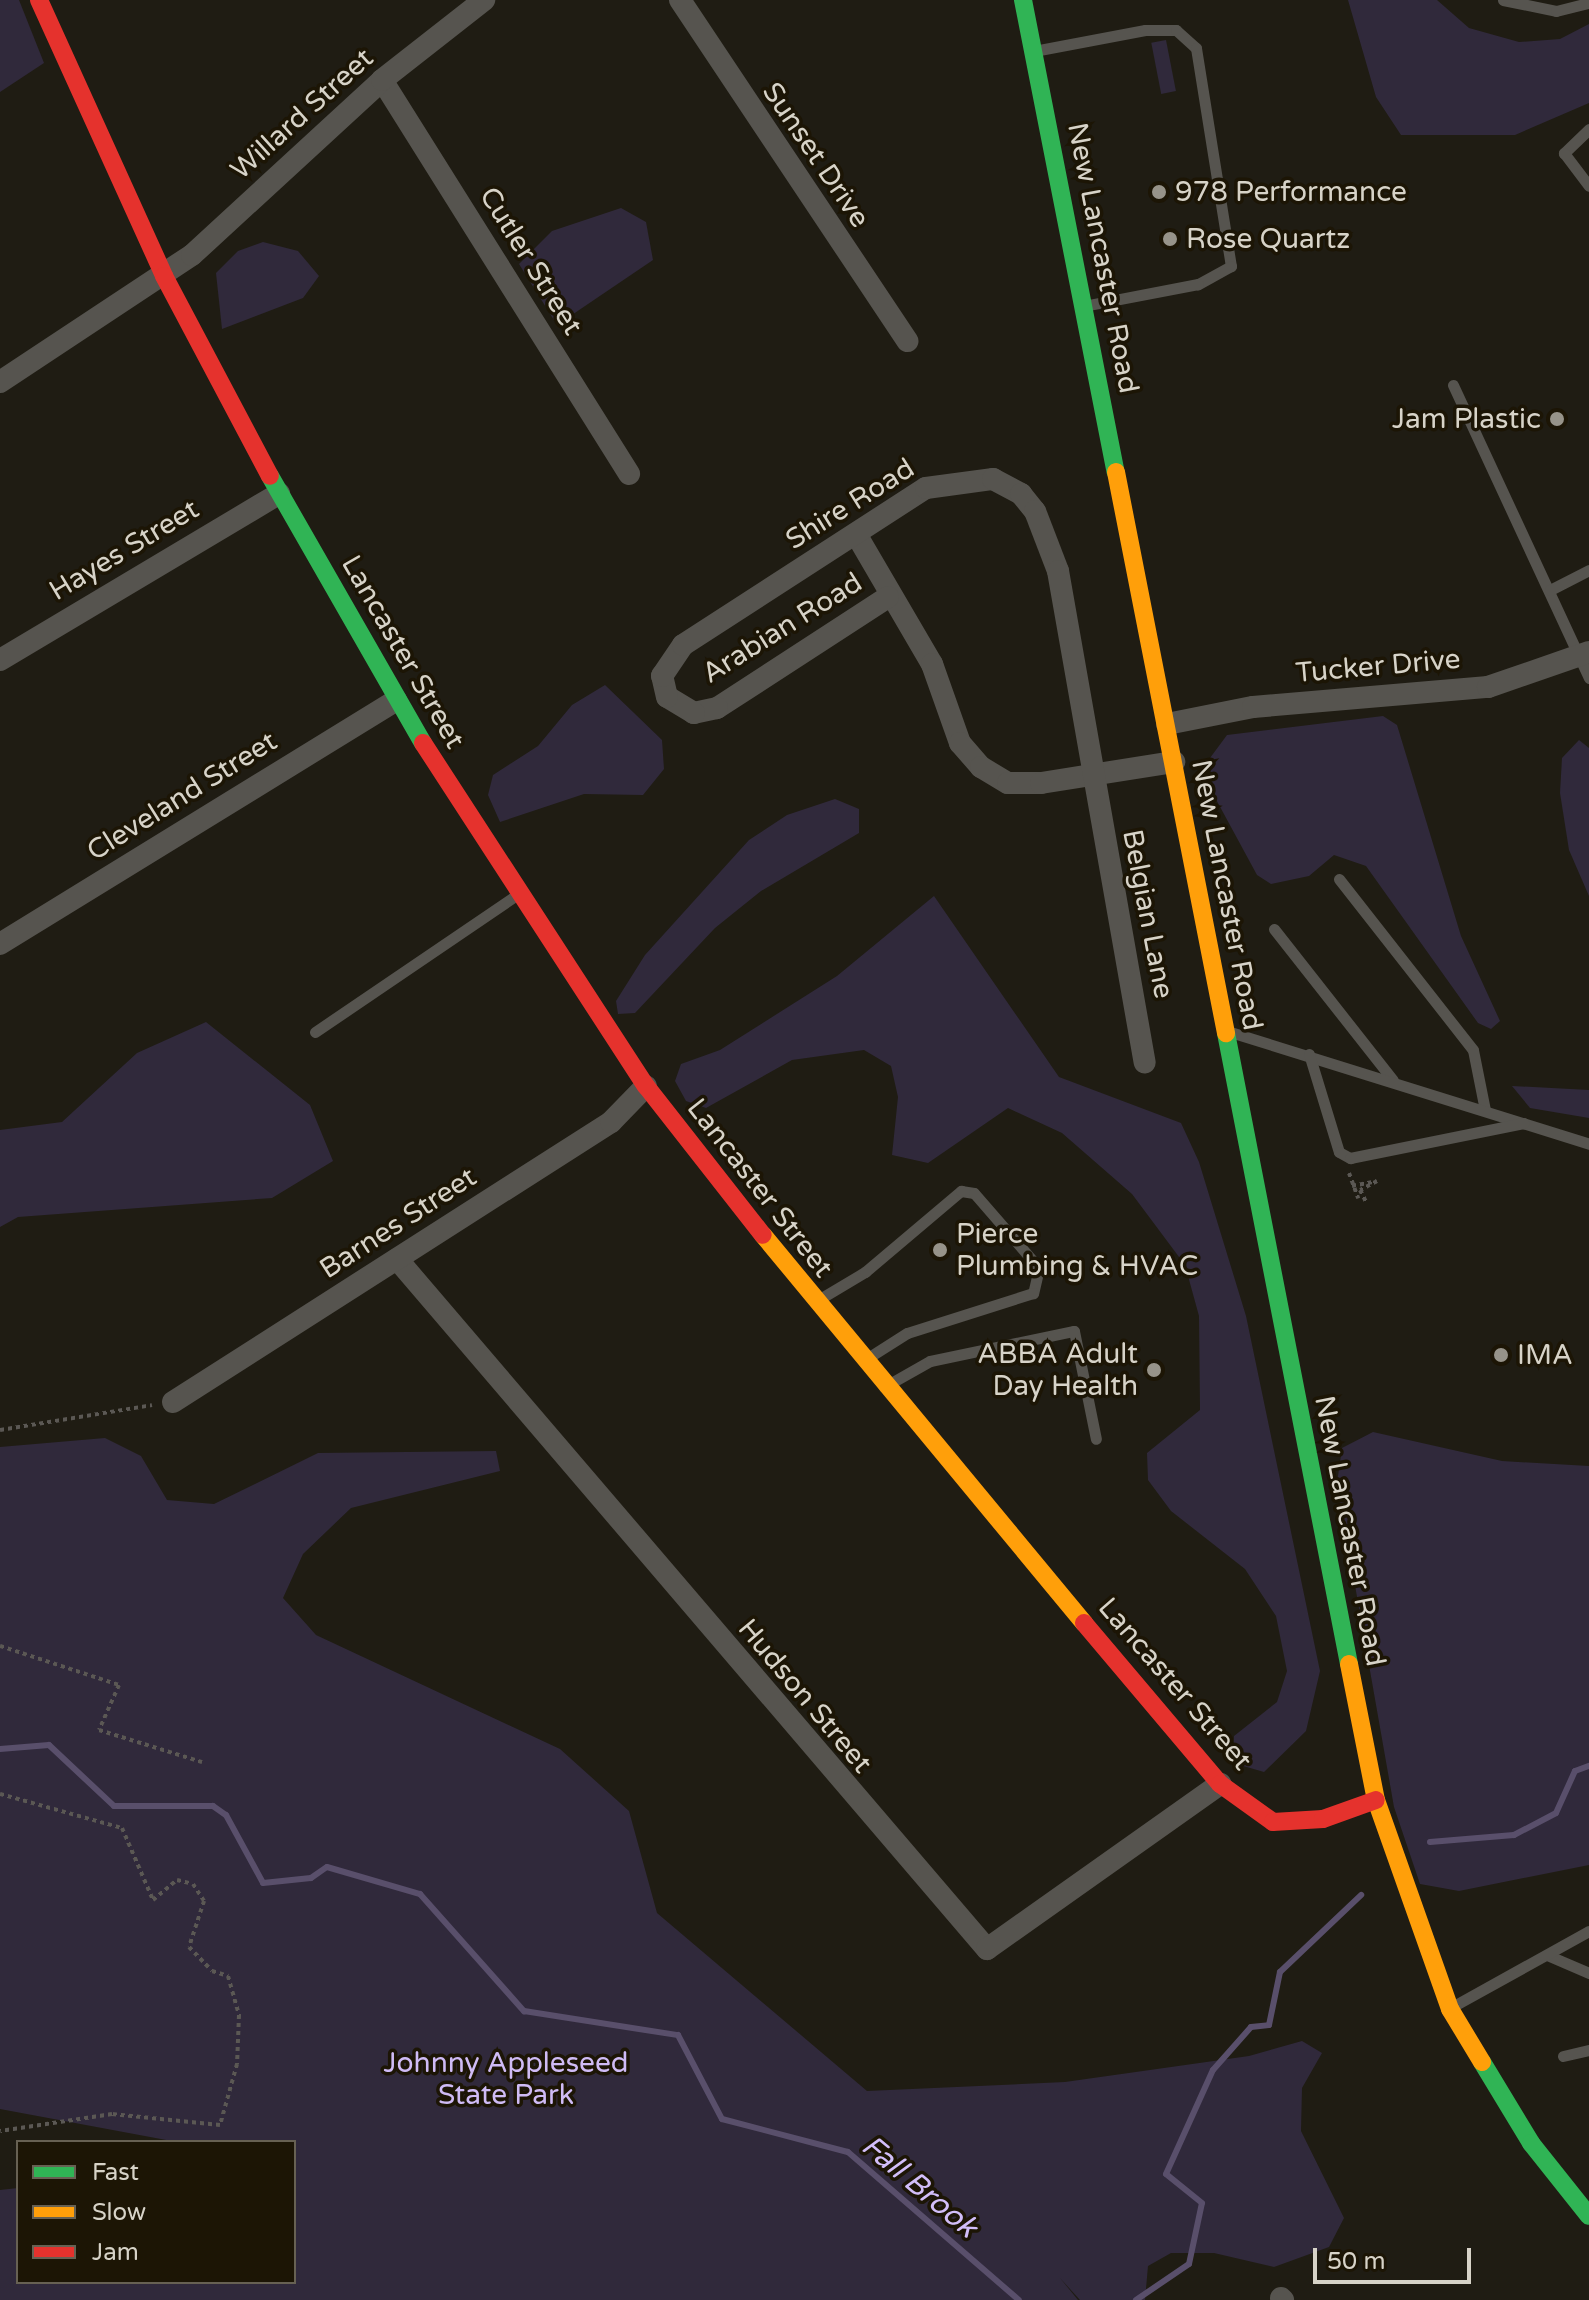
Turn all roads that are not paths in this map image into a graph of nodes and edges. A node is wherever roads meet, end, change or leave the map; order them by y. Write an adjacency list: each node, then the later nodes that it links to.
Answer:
1 (39, 0): 11 (street, Lancaster Street)
2 (484, 0): 8 (street, Willard Street)
3 (680, 0): 13 (street, Sunset Drive)
4 (1023, 0): 7 (street, New Lancaster Road)
5 (1503, 0): 6 (lane)
6 (1589, 3)
7 (1033, 52): 12 (street, New Lancaster Road); 12 (lane)
8 (382, 80): 11 (street, Willard Street); 16 (street, Cutler Street)
9 (1589, 129): 10 (lane)
10 (1589, 186)
11 (164, 276): 14 (street, Willard Street); 17 (street, Lancaster Street)
12 (1084, 306): 27 (street, New Lancaster Road)
13 (907, 341)
14 (0, 382)
15 (1453, 385): 20 (lane)
16 (629, 474)
17 (279, 494): 23 (street, Hayes Street); 26 (street, Lancaster Street)
18 (856, 534): 21 (street); 25 (street, Shire Road); 29 (street, Shire Road)
19 (1589, 570): 20 (lane)
20 (1550, 590): 22 (lane)
21 (888, 597): 25 (street, Arabian Road); 29 (street)
22 (1582, 655): 24 (lane); 27 (street, Tucker Drive)
23 (0, 660)
24 (1589, 678)
25 (667, 697)
26 (396, 700): 31 (street, Lancaster Street); 33 (street, Cleveland Street)
27 (1167, 724): 28 (street, New Lancaster Road)
28 (1174, 762): 29 (street); 34 (street, New Lancaster Road)
29 (1092, 777): 37 (street, Belgian Lane)
30 (1339, 879): 40 (lane)
31 (519, 894): 35 (lane); 39 (street, Lancaster Street)
32 (1274, 929): 38 (lane)
33 (0, 944)
34 (1224, 1030): 36 (lane); 50 (street, New Lancaster Road)
35 (315, 1032)
36 (1309, 1054): 38 (lane); 41 (lane)
37 (1145, 1062)
38 (1394, 1081): 40 (lane)
39 (646, 1086): 43 (street, Barnes Street); 44 (street, Lancaster Street)
40 (1485, 1110): 41 (lane)
41 (1525, 1123): 42 (lane)
42 (1589, 1144)
43 (397, 1259): 47 (street, Barnes Street); 49 (street, Hudson Street)
44 (814, 1302): 45 (street, Lancaster Street); 45 (lane)
45 (863, 1361): 46 (street, Lancaster Street)
46 (883, 1387): 48 (lane); 49 (street, Lancaster Street)
47 (173, 1402)
48 (1096, 1439)
49 (1220, 1784): 50 (street, Lancaster Street)
50 (1376, 1800): 54 (street)
51 (1589, 1931): 52 (lane)
52 (1547, 1955): 53 (lane); 54 (lane)
53 (1589, 1973)
54 (1450, 2009): 57 (street)
55 (1589, 2050): 56 (lane)
56 (1563, 2056)
57 (1589, 2216)

